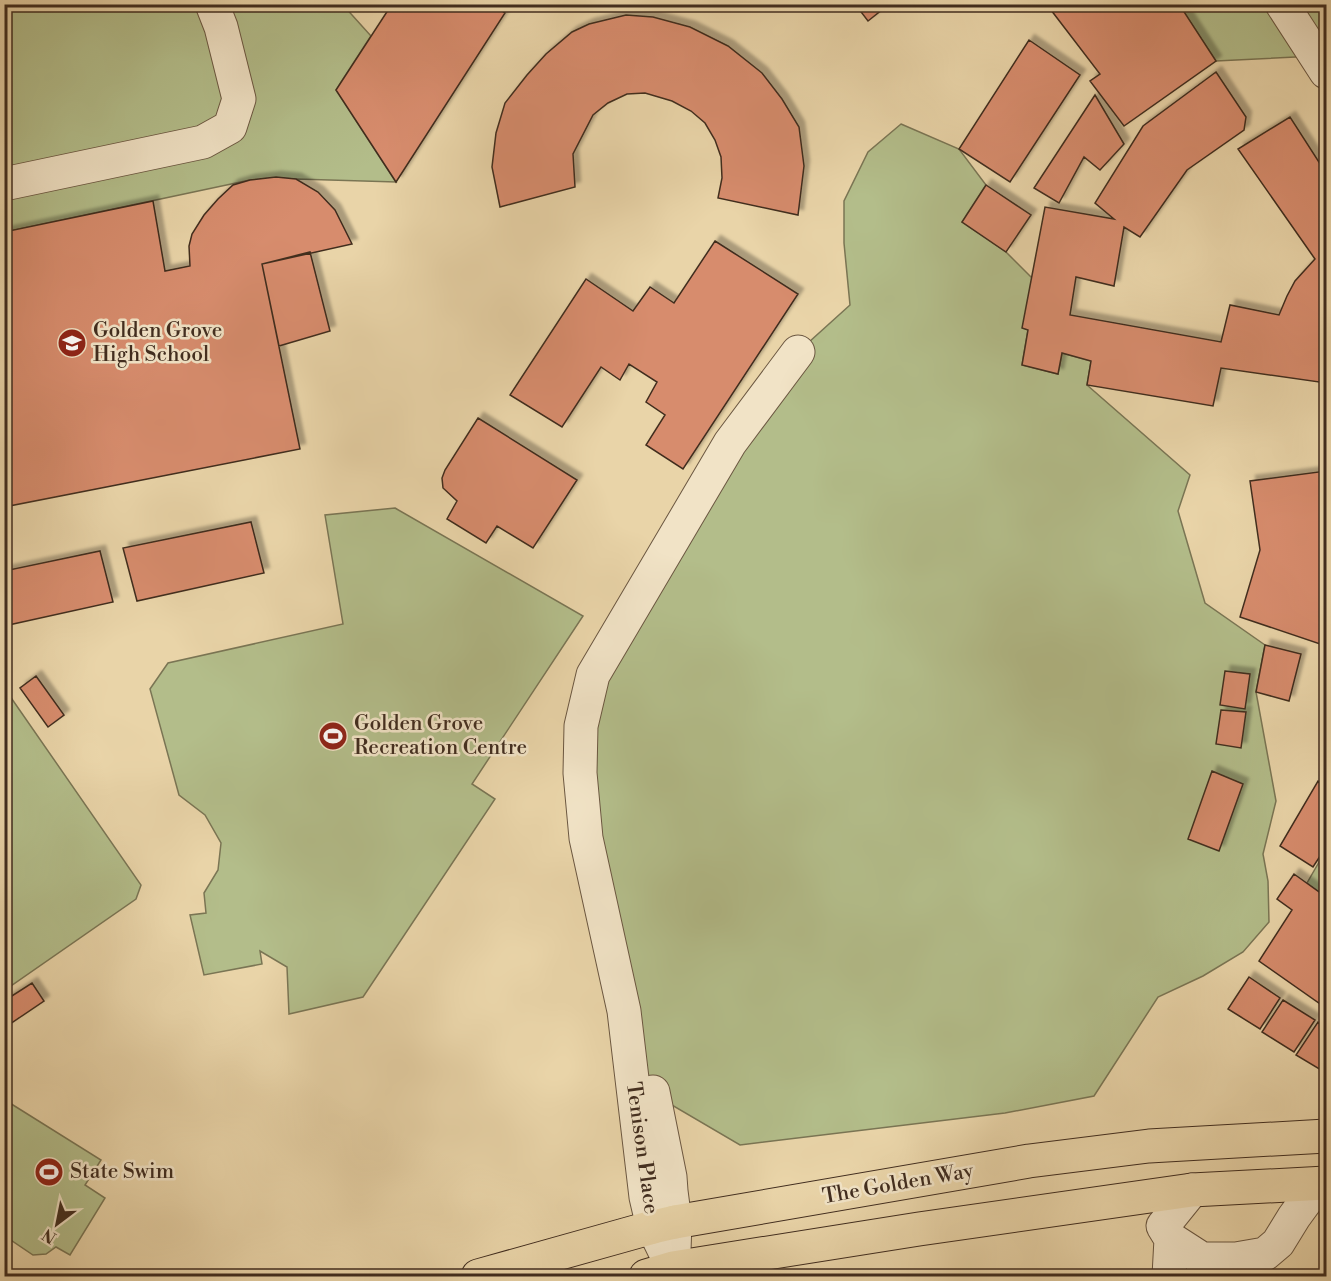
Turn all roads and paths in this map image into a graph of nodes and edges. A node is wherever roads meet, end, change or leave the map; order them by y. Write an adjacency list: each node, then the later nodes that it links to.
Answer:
1 (212, 4): 4 (street)
2 (1282, 4): 3 (street)
3 (1326, 72)
4 (4, 184)
5 (798, 352): 9 (street, Tenison Place)
6 (1326, 1136): 9 (main road, The Golden Way)
7 (1322, 1183): 8 (main road); 10 (street)
8 (1192, 1190): 10 (street); 11 (main road)
9 (664, 1224): 11 (street, Tenison Place); 12 (main road, The Golden Way)
10 (1171, 1239): 13 (street)
11 (660, 1272)
12 (478, 1276)
13 (1168, 1276)

